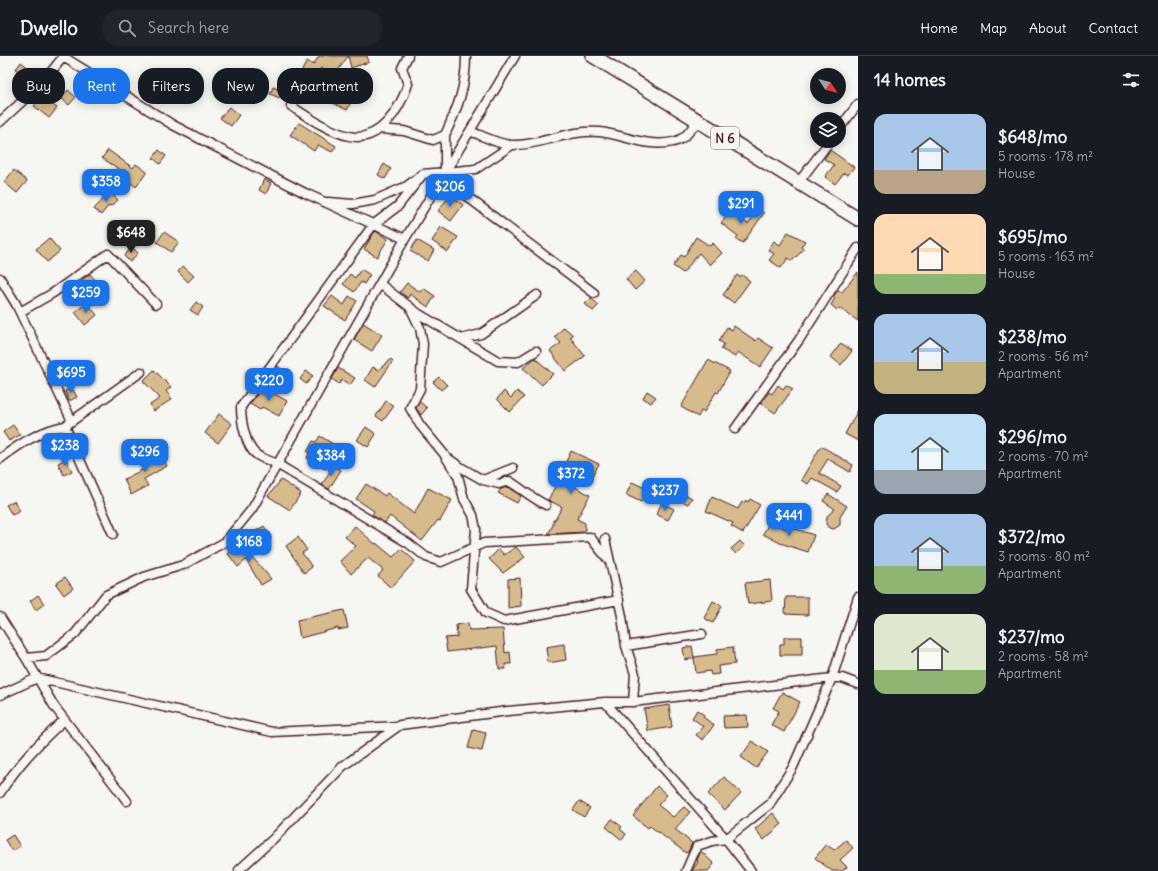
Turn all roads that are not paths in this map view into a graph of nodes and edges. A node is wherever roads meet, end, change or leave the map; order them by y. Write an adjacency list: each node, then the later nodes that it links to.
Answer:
1 (62, 56): 10 (street); 19 (street)
2 (408, 56): 11 (street)
3 (466, 56): 13 (street)
4 (515, 56): 12 (street)
5 (593, 56): 9 (main road, N 6)
6 (858, 104): 8 (street)
7 (291, 106): 11 (street)
8 (846, 120)
9 (697, 121): 14 (street); 18 (main road, N 6)
10 (0, 122)
11 (380, 129): 13 (street)
12 (470, 131): 14 (street); 16 (street)
13 (445, 135): 16 (street)
14 (512, 145): 16 (street)
15 (825, 148): 18 (street)
16 (445, 172): 17 (street); 22 (street); 26 (street)
17 (423, 174): 19 (street); 21 (street)
18 (798, 183): 20 (main road, N 6)
19 (324, 202): 21 (street)
20 (858, 219)
21 (373, 225): 22 (street); 38 (street)
22 (405, 239): 25 (street)
23 (858, 248): 35 (street)
24 (0, 278): 30 (street)
25 (380, 284): 29 (street); 38 (street)
26 (594, 293)
27 (537, 295): 31 (street)
28 (156, 304): 30 (street)
29 (410, 307): 31 (street); 36 (street)
30 (20, 312): 34 (street)
31 (461, 339): 32 (street)
32 (536, 351)
33 (141, 372): 34 (street)
34 (69, 424): 37 (street); 42 (street)
35 (735, 429)
36 (444, 454): 40 (street); 44 (street)
37 (0, 459)
38 (278, 464): 44 (street); 51 (street)
39 (513, 468): 40 (street)
40 (483, 480): 41 (street)
41 (546, 505)
42 (113, 534)
43 (605, 539): 45 (street)
44 (473, 548): 45 (street); 47 (street)
45 (610, 562): 47 (street)
46 (858, 596): 53 (street)
47 (619, 600): 50 (street)
48 (0, 617): 51 (street)
49 (702, 634): 50 (street)
50 (626, 646): 57 (street)
51 (26, 658): 52 (street)
52 (37, 678): 55 (street); 58 (street); 59 (street)
53 (832, 678): 54 (street); 57 (street); 62 (street)
54 (858, 684)
55 (0, 695)
56 (604, 702): 57 (street); 59 (street); 62 (street)
57 (633, 702)
58 (64, 720): 60 (street); 61 (street)
59 (400, 726): 63 (street)
60 (0, 793)
61 (127, 801)
62 (726, 839): 64 (street); 65 (street)
63 (239, 870)
64 (686, 871)
65 (751, 871)

